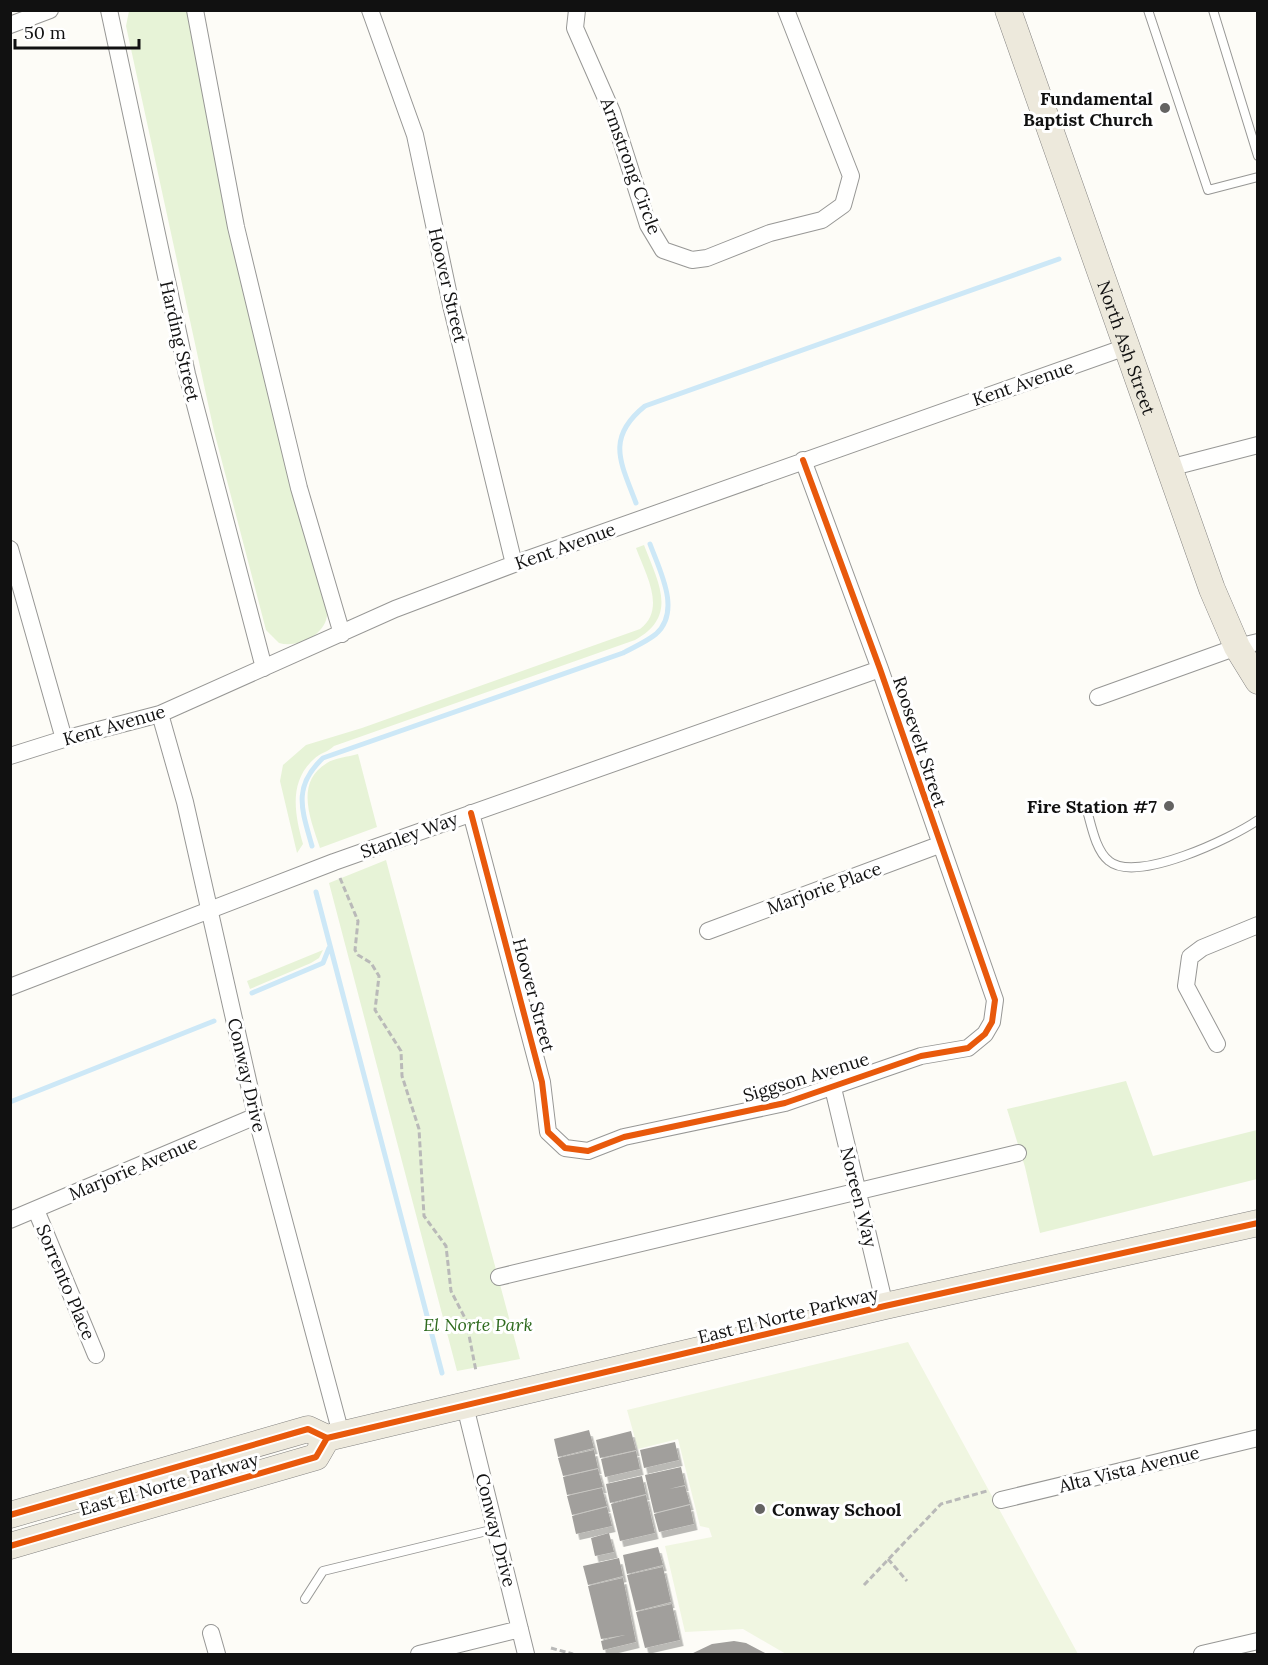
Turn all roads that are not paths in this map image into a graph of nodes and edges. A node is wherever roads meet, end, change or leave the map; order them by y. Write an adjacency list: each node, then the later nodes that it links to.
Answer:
1 (50, 10): 10 (street)
2 (109, 10): 21 (street, Harding Street)
3 (195, 10): 19 (street)
4 (370, 10): 18 (street, Hoover Street)
5 (577, 10): 6 (street, Armstrong Circle)
6 (786, 10)
7 (1008, 10): 13 (main road, North Ash Street)
8 (1148, 10): 12 (lane)
9 (1213, 10): 11 (lane)
10 (10, 26)
11 (1257, 156)
12 (1257, 177)
13 (1126, 348): 15 (street, Kent Avenue); 16 (main road, North Ash Street)
14 (1257, 445): 16 (street)
15 (803, 460): 18 (street, Kent Avenue); 22 (street, Roosevelt Street)
16 (1169, 468): 20 (main road, North Ash Street)
17 (10, 549): 26 (street)
18 (514, 564): 19 (street, Kent Avenue)
19 (342, 634): 21 (street, Kent Avenue)
20 (1247, 644): 23 (main road, North Ash Street); 24 (street)
21 (264, 668): 25 (street, Kent Avenue)
22 (880, 669): 29 (street, Stanley Way); 31 (street, Roosevelt Street)
23 (1257, 681)
24 (1098, 697)
25 (160, 714): 26 (street, Kent Avenue); 32 (street, Conway Drive)
26 (64, 739): 27 (street, Kent Avenue)
27 (10, 756)
28 (1086, 807): 30 (lane)
29 (471, 813): 32 (street, Stanley Way); 40 (street, Hoover Street)
30 (1257, 820)
31 (939, 846): 34 (street, Marjorie Place); 36 (street, Roosevelt Street)
32 (209, 909): 35 (street, Stanley Way); 39 (street, Conway Drive)
33 (1257, 926): 37 (street)
34 (708, 931)
35 (10, 987)
36 (985, 1034): 38 (street, Siggson Avenue)
37 (1217, 1044)
38 (832, 1088): 40 (street, Siggson Avenue); 42 (street, Noreen Way)
39 (256, 1116): 43 (street, Marjorie Avenue); 50 (street, Conway Drive)
40 (597, 1148)
41 (1018, 1153): 42 (street)
42 (857, 1191): 46 (street); 47 (street, Noreen Way)
43 (36, 1210): 44 (street, Marjorie Avenue); 48 (street, Sorrento Place)
44 (10, 1220)
45 (1257, 1223): 47 (main road, East El Norte Parkway)
46 (499, 1277)
47 (885, 1306): 49 (main road, East El Norte Parkway)
48 (96, 1354)
49 (465, 1406): 50 (main road, East El Norte Parkway); 54 (street, Conway Drive)
50 (334, 1436): 53 (main road, East El Norte Parkway); 55 (main road, East El Norte Parkway)
51 (1257, 1438): 52 (street, Alta Vista Avenue)
52 (995, 1495)
53 (10, 1515)
54 (495, 1529): 56 (lane); 57 (street, Conway Drive)
55 (10, 1546)
56 (304, 1599)
57 (520, 1629): 61 (street); 62 (street, Conway Drive)
58 (211, 1633): 60 (street)
59 (1257, 1641): 63 (street)
60 (217, 1654)
61 (419, 1654)
62 (526, 1654)
63 (1202, 1654)

